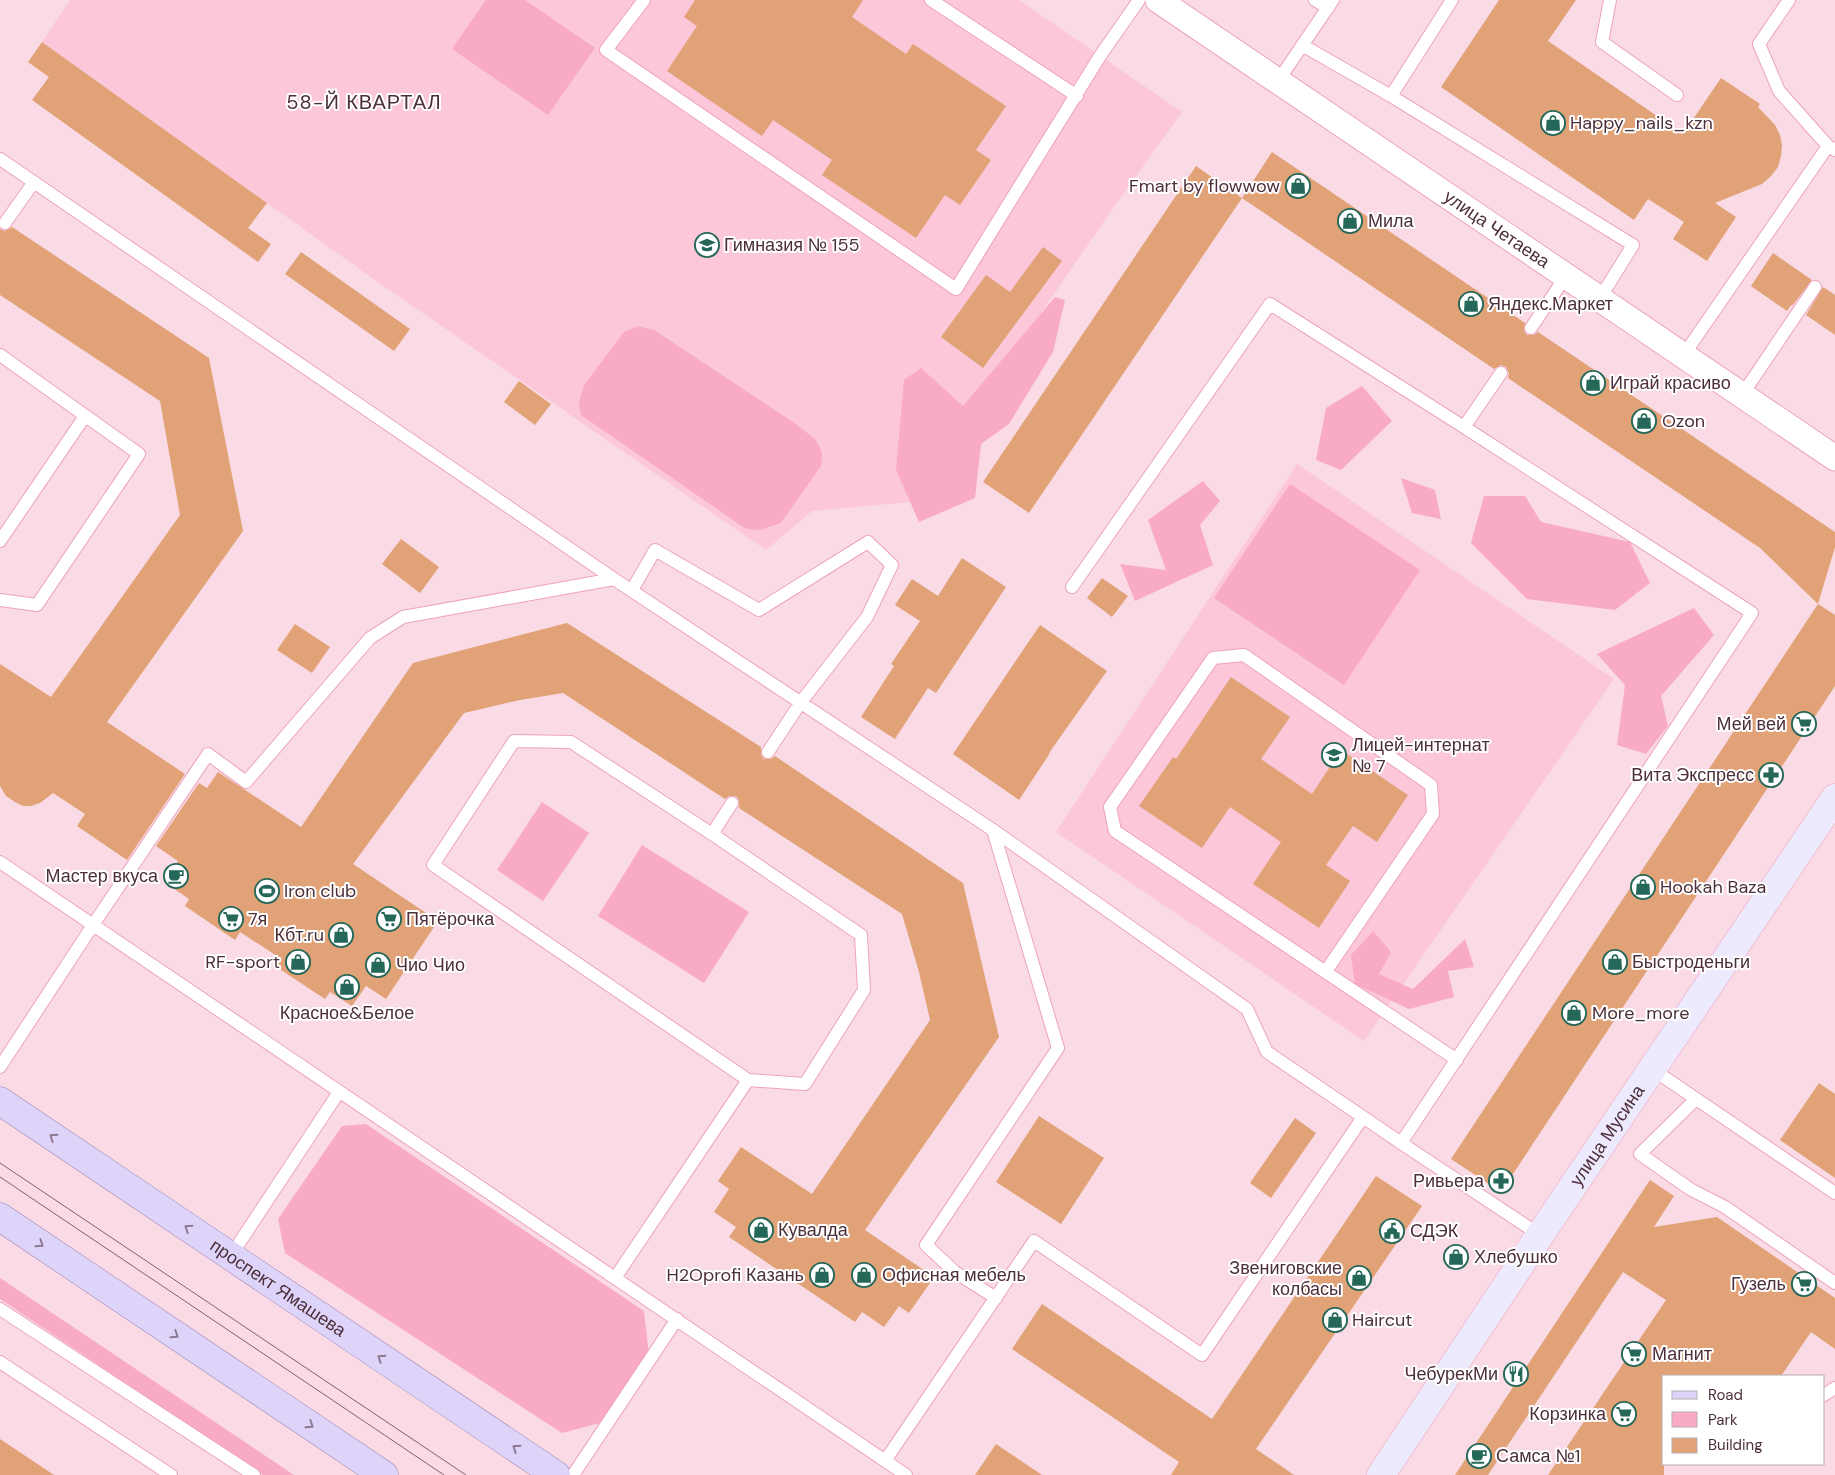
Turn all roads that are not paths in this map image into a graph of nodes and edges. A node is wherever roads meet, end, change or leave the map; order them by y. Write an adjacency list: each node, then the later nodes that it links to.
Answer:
1 (644, 0): 13 (lane)
2 (931, 0): 13 (lane)
3 (1139, 0): 13 (lane)
4 (1158, 0): 11 (street, улица Четаева)
5 (1315, 0): 9 (lane)
6 (1452, 0): 14 (lane)
7 (1610, 0): 12 (lane)
8 (1789, 0): 15 (lane)
9 (1330, 4): 10 (lane)
10 (1302, 45): 11 (lane); 14 (lane)
11 (1278, 81): 19 (street, улица Четаева)
12 (1677, 95)
13 (1077, 96)
14 (1391, 96): 21 (lane)
15 (1831, 148): 24 (lane)
16 (0, 159): 17 (lane)
17 (34, 182): 18 (lane); 31 (lane)
18 (5, 223)
19 (1566, 276): 21 (street, улица Четаева); 22 (lane)
20 (1814, 287): 26 (lane)
21 (1600, 298): 24 (street, улица Четаева)
22 (1531, 328)
23 (0, 355): 27 (lane)
24 (1683, 356): 26 (street, улица Четаева)
25 (1501, 373): 28 (lane)
26 (1742, 395): 29 (street, улица Четаева)
27 (85, 416): 30 (lane); 34 (lane)
28 (1464, 427): 32 (lane); 44 (lane)
29 (1835, 458)
30 (0, 541)
31 (614, 579): 33 (lane); 42 (lane)
32 (1072, 587)
33 (632, 590): 35 (lane); 35 (lane)
34 (0, 600)
35 (802, 702): 36 (lane); 39 (lane)
36 (768, 752)
37 (732, 804): 40 (lane)
38 (1832, 809): 46 (street, улица Мусина)
39 (993, 830): 51 (lane); 59 (lane)
40 (712, 834): 47 (lane); 47 (lane)
41 (0, 862): 42 (lane)
42 (93, 925): 45 (lane); 48 (lane)
43 (1326, 972): 43 (lane); 44 (lane)
44 (1457, 1060): 52 (lane)
45 (0, 1067)
46 (1652, 1069): 49 (lane); 55 (street, улица Мусина)
47 (748, 1080): 57 (lane)
48 (339, 1092): 56 (lane); 57 (lane)
49 (1696, 1099): 53 (lane); 58 (lane)
50 (0, 1101): 56 (main road, проспект Ямашева, one-way to 50)
51 (1363, 1117): 52 (lane); 59 (lane)
52 (1401, 1143): 55 (lane)
53 (1835, 1193)
54 (0, 1217): 66 (main road, one-way to 66)
55 (1540, 1235): 70 (street, улица Мусина)
56 (230, 1257): 67 (main road, проспект Ямашева, one-way to 56)
57 (615, 1278): 61 (lane)
58 (1835, 1283)
59 (996, 1298): 63 (lane)
60 (0, 1309): 64 (lane)
61 (677, 1319): 63 (lane); 68 (lane)
62 (0, 1362): 65 (lane)
63 (885, 1461): 69 (lane)
64 (253, 1474)
65 (170, 1475)
66 (384, 1475)
67 (556, 1475)
68 (573, 1475)
69 (906, 1475)
70 (1381, 1475)

